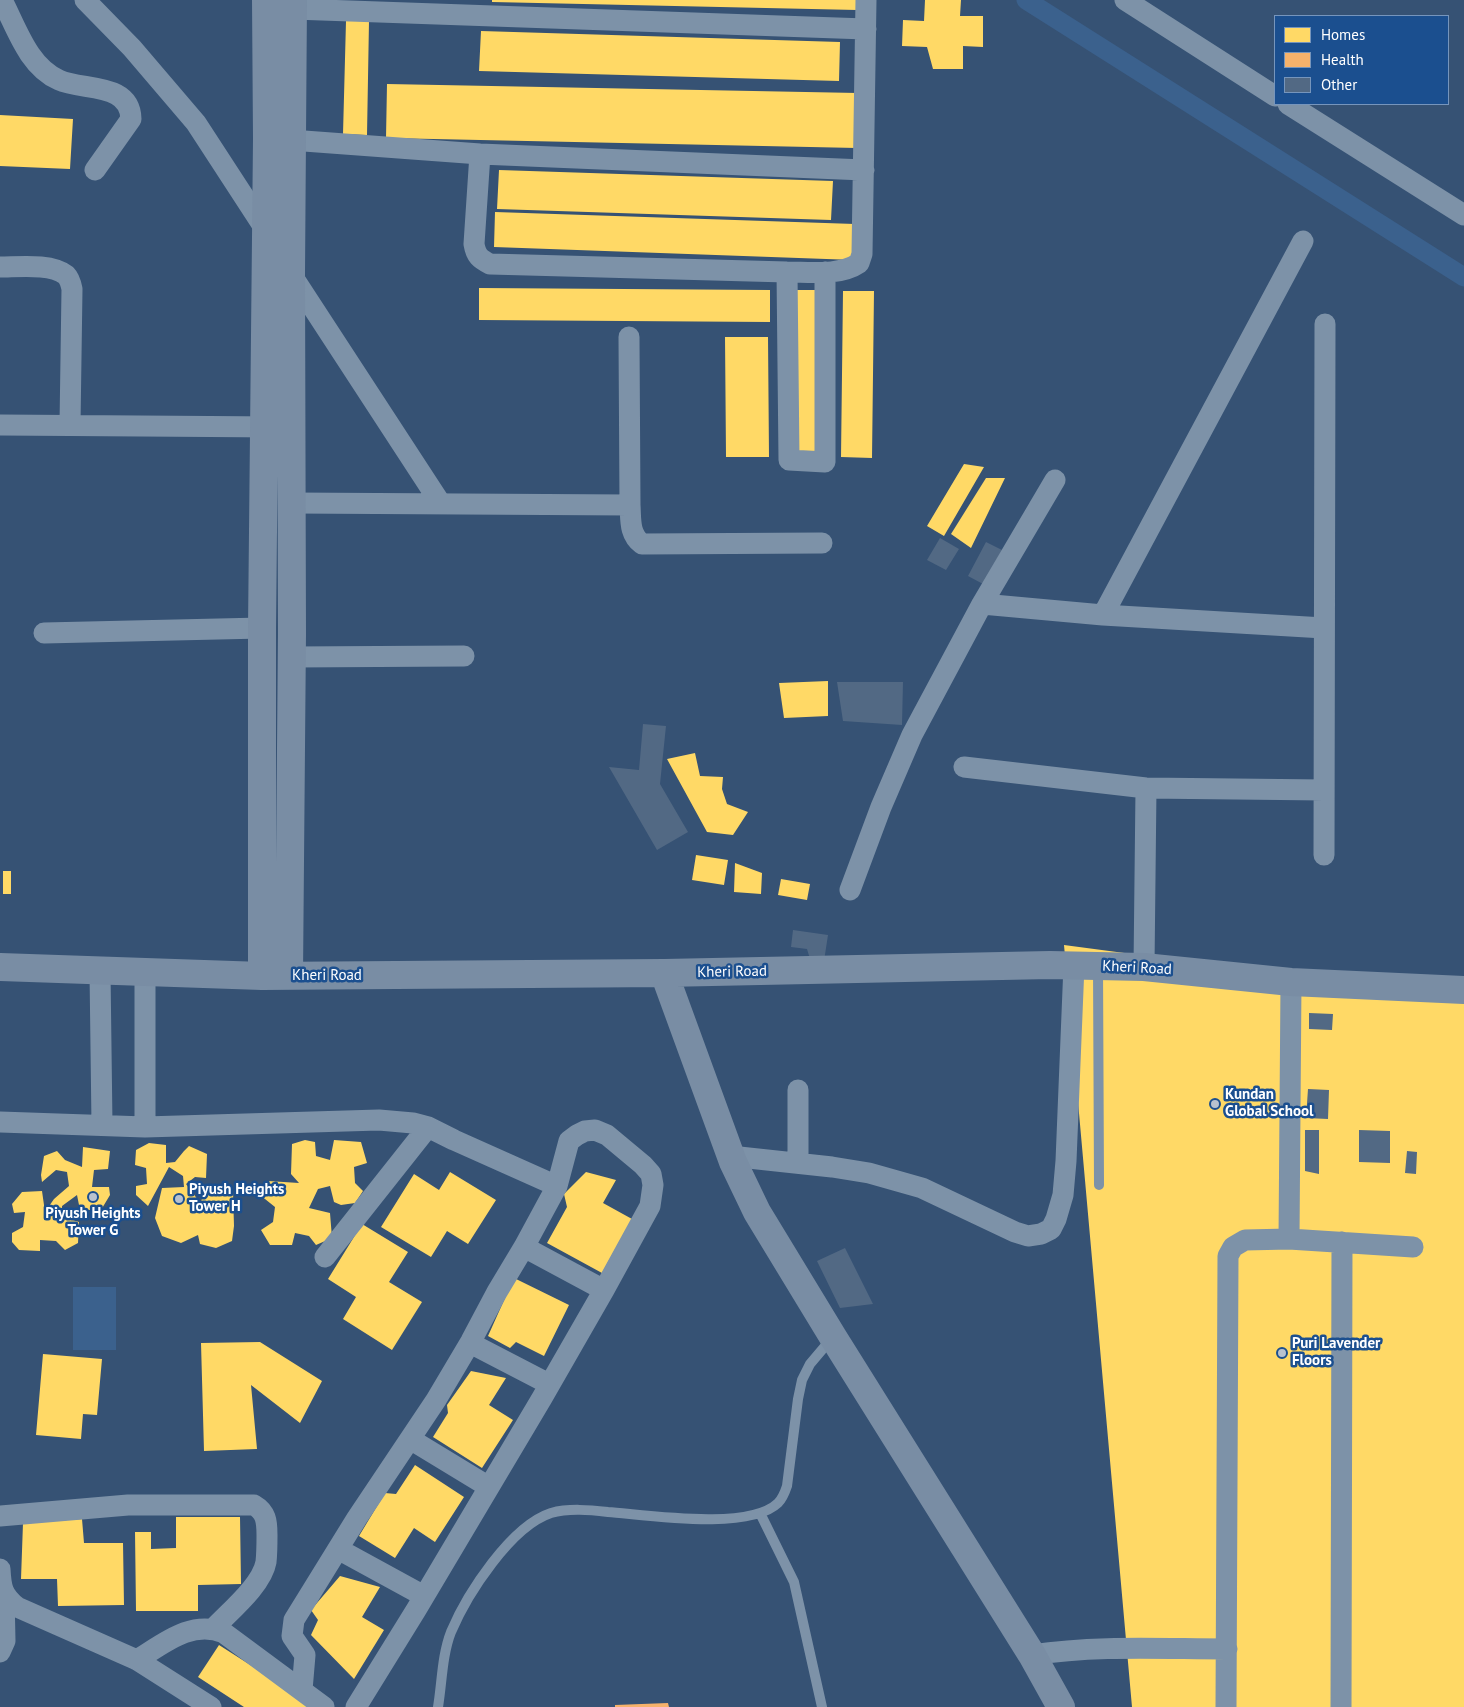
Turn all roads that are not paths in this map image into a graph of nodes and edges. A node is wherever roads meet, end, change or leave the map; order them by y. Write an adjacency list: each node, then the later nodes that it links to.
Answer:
1 (2, 0): 12 (street)
2 (85, 0): 15 (street)
3 (266, 0): 10 (street)
4 (866, 0): 7 (street)
5 (1125, 0): 8 (street)
6 (293, 4): 7 (street); 10 (street)
7 (866, 29): 13 (street)
8 (1274, 95)
9 (1290, 105): 14 (street)
10 (279, 140): 11 (street); 15 (street); 20 (street)
11 (480, 154): 13 (street); 18 (street)
12 (95, 170)
13 (864, 170): 19 (street)
14 (1464, 216)
15 (265, 229): 25 (street)
16 (1303, 241): 33 (street)
17 (0, 268): 24 (street)
18 (787, 272): 19 (street); 19 (street)
19 (826, 272)
20 (291, 274): 26 (street); 29 (street)
21 (1326, 324): 35 (street)
22 (629, 337): 30 (street)
23 (0, 425): 24 (street)
24 (70, 425): 25 (street)
25 (265, 426): 26 (street); 34 (street)
26 (292, 427): 28 (street)
27 (1055, 480): 32 (street)
28 (292, 503): 29 (street); 38 (street)
29 (441, 504): 30 (street)
30 (630, 505): 31 (street)
31 (822, 543)
32 (982, 604): 33 (street); 43 (street)
33 (1103, 615): 35 (street)
34 (262, 628): 36 (street); 51 (street)
35 (1324, 628): 41 (street)
36 (44, 633)
37 (464, 656): 38 (street)
38 (292, 657): 50 (street)
39 (964, 767): 40 (street)
40 (1146, 788): 41 (street); 46 (street)
41 (1324, 790): 42 (street)
42 (1324, 855)
43 (850, 890)
44 (1086, 966): 46 (street, Kheri Road); 49 (street, Kheri Road); 60 (street); 61 (lane)
45 (0, 967): 47 (street, Kheri Road)
46 (1144, 967): 52 (street, Kheri Road)
47 (100, 971): 48 (street, Kheri Road); 56 (street)
48 (146, 973): 51 (street, Kheri Road); 57 (street)
49 (664, 973): 50 (street, Kheri Road); 59 (street)
50 (289, 975): 51 (street, Kheri Road)
51 (262, 976)
52 (1291, 982): 53 (street, Kheri Road); 63 (street)
53 (1464, 990)
54 (798, 1090): 60 (street)
55 (0, 1122): 56 (street)
56 (102, 1125): 57 (street)
57 (146, 1127): 58 (street)
58 (428, 1127): 62 (street); 67 (street)
59 (730, 1156): 60 (street); 69 (street)
60 (798, 1163)
61 (1099, 1185)
62 (557, 1186): 65 (street); 68 (street)
63 (1289, 1239): 64 (street); 81 (street)
64 (1342, 1242): 66 (street); 93 (street)
65 (524, 1247): 68 (street); 70 (street)
66 (1413, 1247)
67 (325, 1257)
68 (604, 1290): 71 (street)
69 (833, 1337): 74 (lane); 83 (street)
70 (470, 1342): 71 (street); 72 (street)
71 (549, 1384): 73 (street)
72 (410, 1439): 73 (street); 76 (street)
73 (489, 1487): 79 (street)
74 (760, 1513): 89 (lane); 90 (lane)
75 (0, 1516): 80 (street)
76 (338, 1549): 79 (street); 85 (street)
77 (0, 1569): 78 (street)
78 (4, 1594): 82 (street); 84 (street)
79 (424, 1596): 88 (street)
80 (214, 1628): 84 (street); 85 (street)
81 (1227, 1649): 83 (street); 92 (street)
82 (0, 1652)
83 (1032, 1655): 91 (street)
84 (137, 1660): 86 (street)
85 (302, 1690): 87 (street)
86 (211, 1707)
87 (324, 1707)
88 (356, 1707)
89 (438, 1707)
90 (822, 1707)
91 (1061, 1707)
92 (1226, 1707)
93 (1341, 1707)

